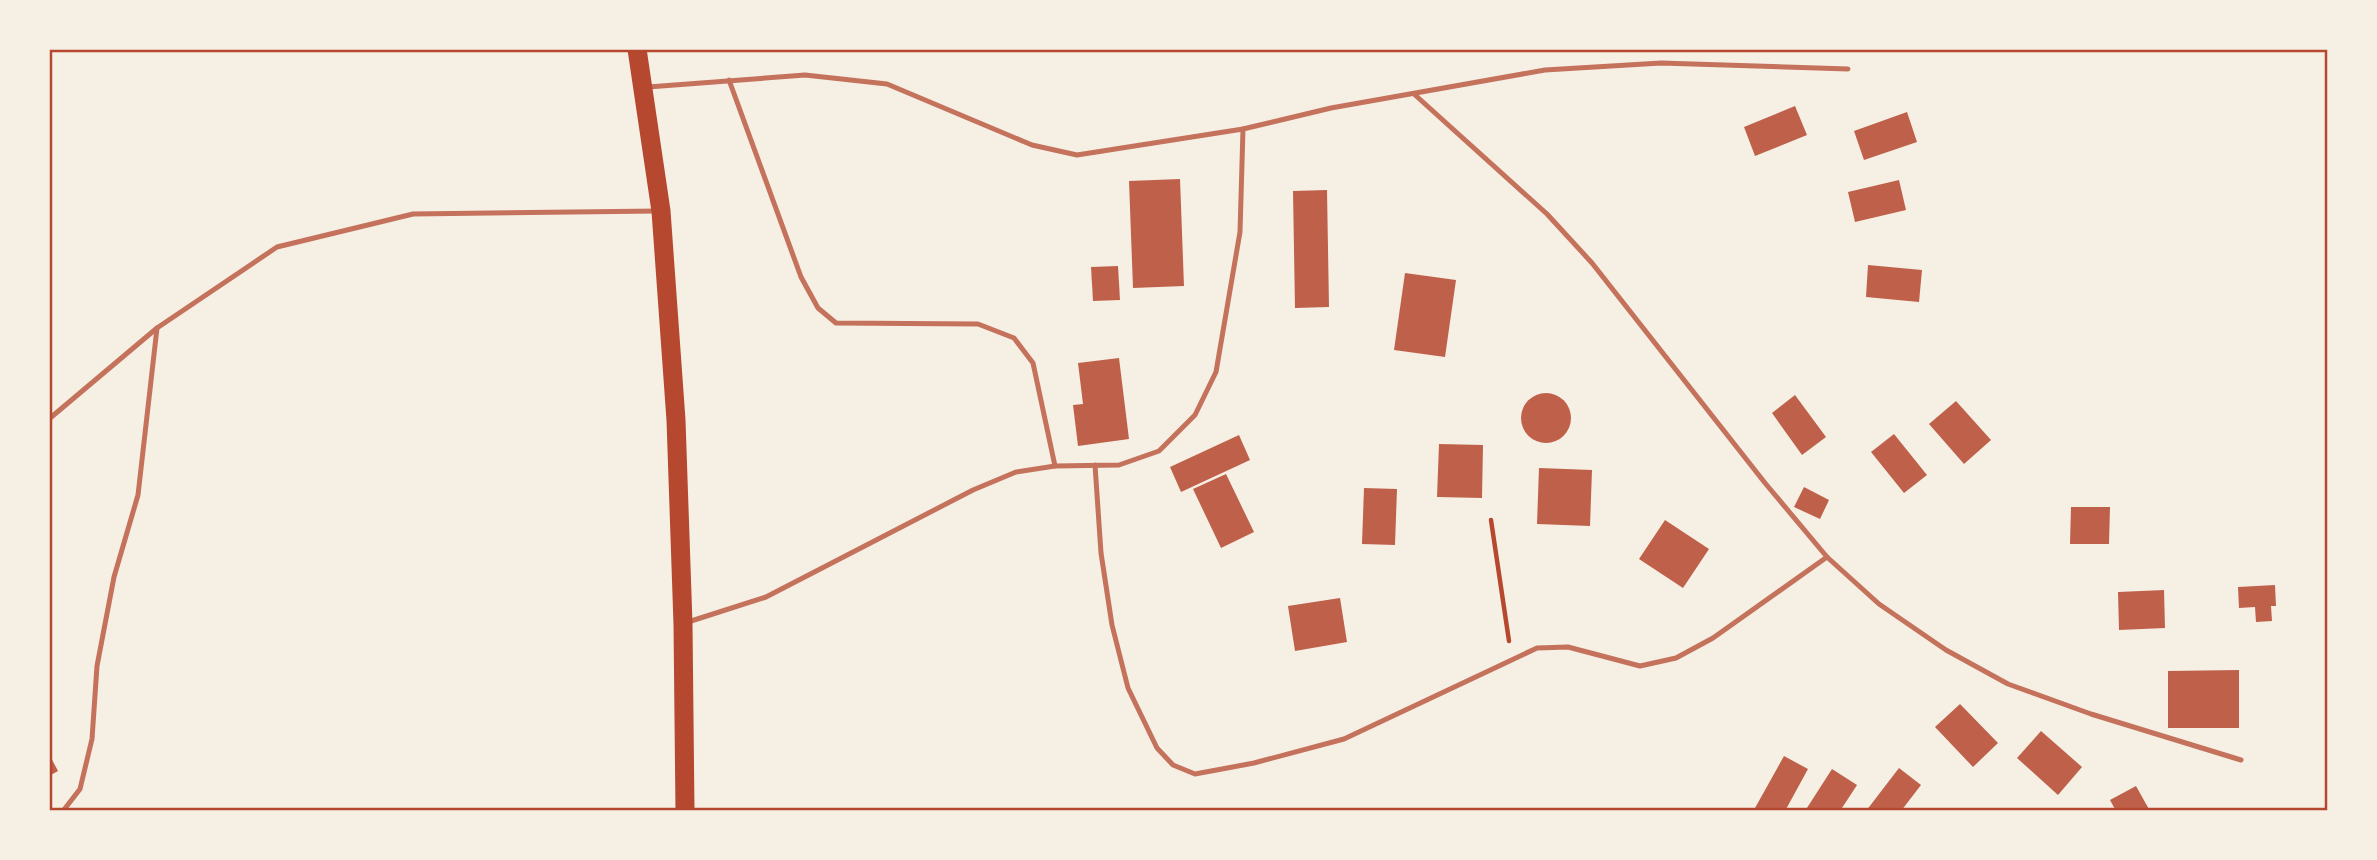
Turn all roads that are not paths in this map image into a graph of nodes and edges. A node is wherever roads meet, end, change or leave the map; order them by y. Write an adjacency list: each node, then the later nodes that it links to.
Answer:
1 (637, 49): 4 (highway)
2 (1848, 69): 5 (lane)
3 (729, 80): 4 (lane); 6 (lane); 11 (lane)
4 (642, 87): 7 (highway)
5 (1414, 94): 6 (lane); 12 (lane)
6 (1243, 129): 10 (lane)
7 (661, 211): 8 (lane); 13 (highway)
8 (157, 328): 9 (lane); 15 (lane)
9 (49, 419)
10 (1095, 465): 11 (lane); 12 (lane)
11 (1055, 466): 13 (lane)
12 (1827, 557): 14 (lane)
13 (683, 624): 16 (highway)
14 (2241, 760)
15 (63, 811)
16 (685, 811)

